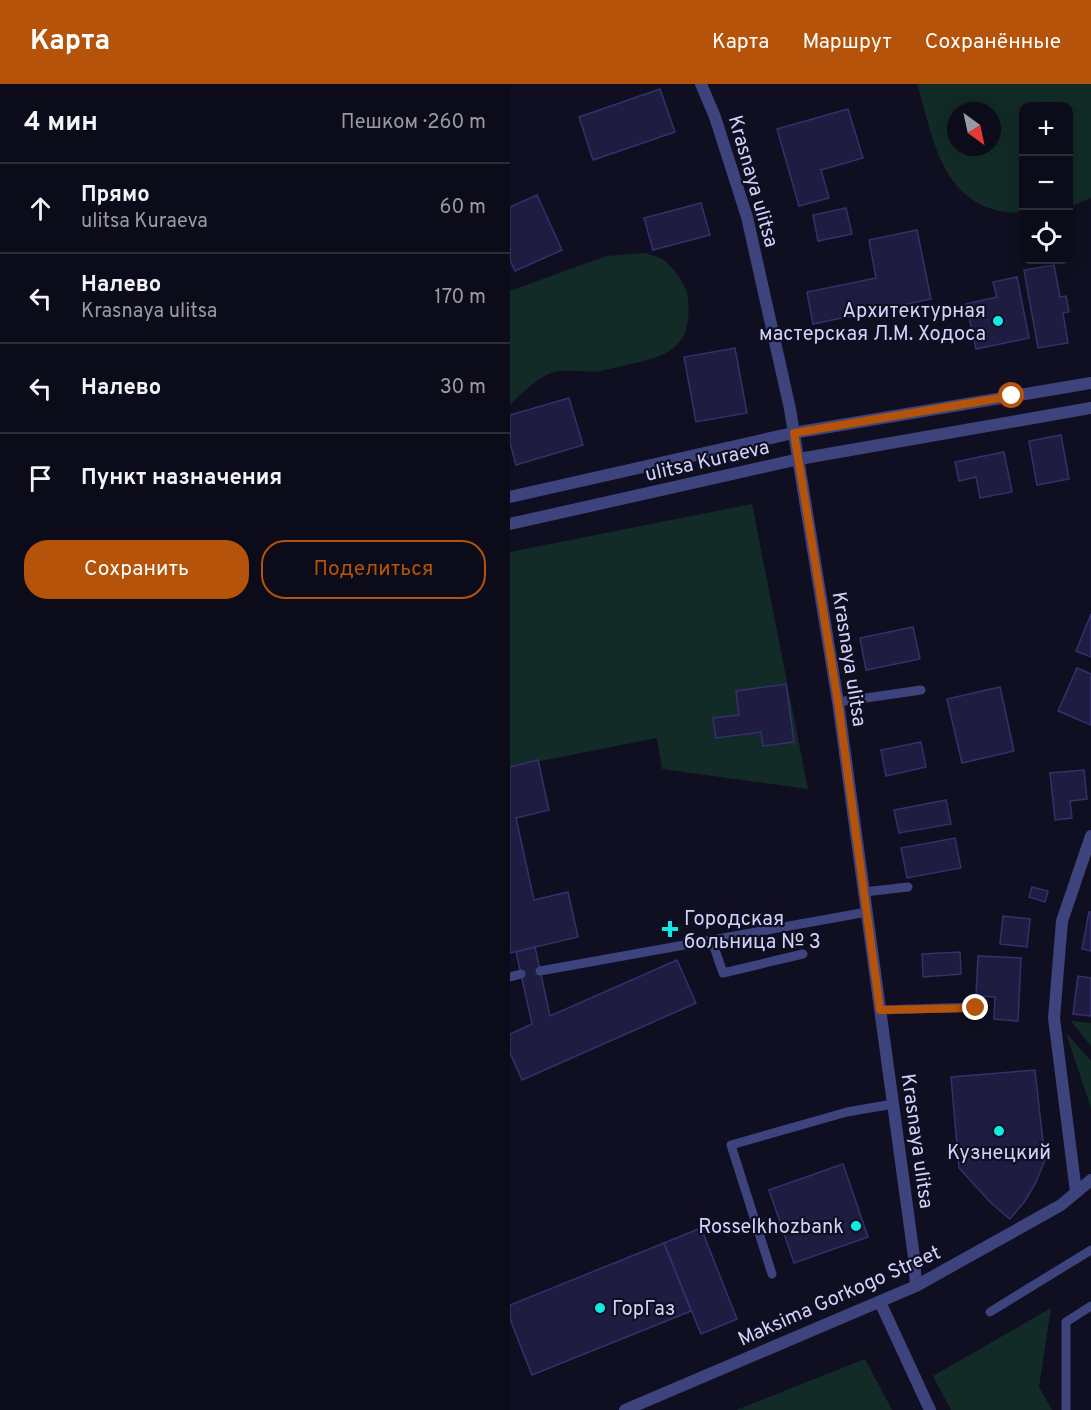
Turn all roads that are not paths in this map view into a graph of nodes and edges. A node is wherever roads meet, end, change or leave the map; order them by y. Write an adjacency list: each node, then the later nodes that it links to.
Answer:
1 (701, 84): 4 (street, Krasnaya ulitsa)
2 (1091, 383): 4 (street, ulitsa Kuraeva)
3 (1091, 408): 5 (street, ulitsa Kuraeva)
4 (794, 433): 5 (street, Krasnaya ulitsa); 6 (street, ulitsa Kuraeva)
5 (799, 459): 7 (street, ulitsa Kuraeva); 9 (street, Krasnaya ulitsa)
6 (510, 497)
7 (510, 524)
8 (921, 690): 9 (lane)
9 (838, 702): 12 (street, Krasnaya ulitsa)
10 (1091, 836): 23 (street)
11 (908, 887): 12 (lane)
12 (864, 892): 13 (street, Krasnaya ulitsa)
13 (867, 912): 14 (lane); 20 (street, Krasnaya ulitsa)
14 (711, 941): 15 (lane); 16 (lane)
15 (803, 954)
16 (540, 971)
17 (521, 974): 18 (lane)
18 (510, 977)
19 (976, 1008): 20 (lane)
20 (880, 1010): 21 (street, Krasnaya ulitsa)
21 (893, 1104): 25 (lane); 26 (street, Krasnaya ulitsa)
22 (1091, 1180): 23 (street, Maksima Gorkogo Street)
23 (1076, 1192): 26 (street, Maksima Gorkogo Street)
24 (1091, 1250): 29 (lane)
25 (772, 1274)
26 (916, 1286): 27 (street, Maksima Gorkogo Street)
27 (880, 1302): 30 (street, Maksima Gorkogo Street); 31 (street)
28 (1091, 1306): 32 (lane)
29 (990, 1312)
30 (625, 1410)
31 (930, 1410)
32 (1066, 1410)

